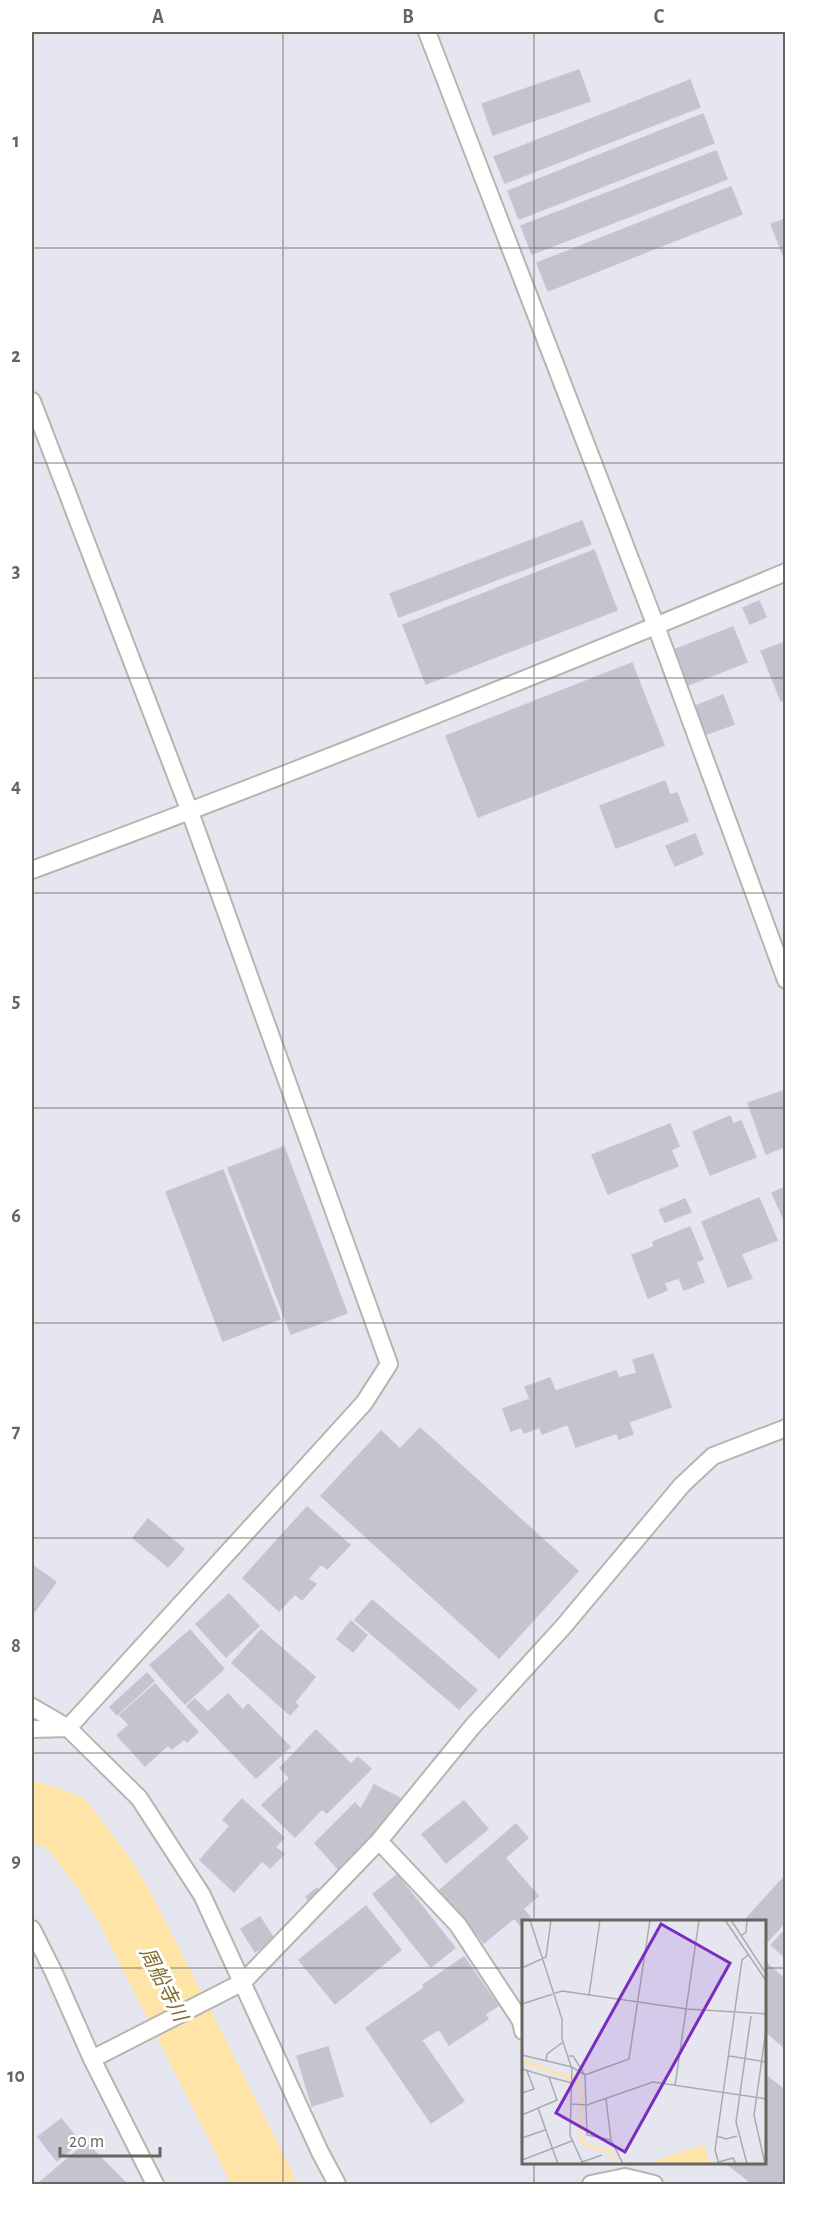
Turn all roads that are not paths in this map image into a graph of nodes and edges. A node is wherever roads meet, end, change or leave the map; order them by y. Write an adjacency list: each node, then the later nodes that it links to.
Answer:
1 (427, 32): 4 (street)
2 (32, 401): 5 (street)
3 (786, 572): 4 (street)
4 (656, 627): 5 (street); 7 (street)
5 (190, 812): 6 (street); 10 (street)
6 (32, 870)
7 (786, 980)
8 (786, 1428): 12 (street)
9 (32, 1707): 10 (street)
10 (68, 1728): 11 (street); 14 (street)
11 (32, 1729)
12 (379, 1841): 14 (street); 15 (street)
13 (32, 1929): 16 (street)
14 (243, 1982): 16 (street); 19 (street)
15 (522, 2028)
16 (92, 2060): 18 (street)
17 (621, 2170): 20 (street); 21 (street)
18 (154, 2184)
19 (337, 2184)
20 (591, 2184)
21 (654, 2184)

